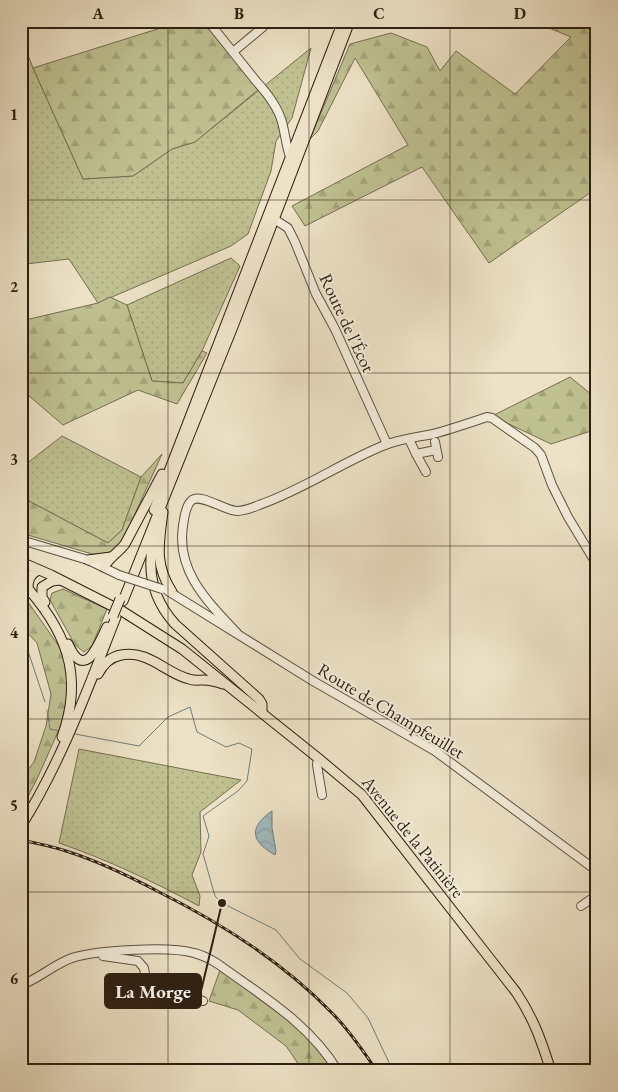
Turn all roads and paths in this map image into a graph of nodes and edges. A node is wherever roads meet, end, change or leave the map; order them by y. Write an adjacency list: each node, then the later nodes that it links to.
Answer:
1 (208, 21): 6 (street)
2 (270, 21): 5 (street)
3 (343, 21): 7 (main road)
4 (350, 21): 8 (main road)
5 (260, 24): 6 (street)
6 (233, 52): 7 (street)
7 (290, 157): 9 (main road)
8 (274, 219): 11 (street, Route de l'Écot); 15 (main road)
9 (186, 425): 18 (main road); 28 (main road)
10 (409, 439): 11 (street); 13 (street); 21 (street)
11 (387, 444): 30 (street)
12 (437, 450): 13 (street)
13 (416, 454): 14 (street)
14 (426, 472)
15 (168, 491): 16 (main road); 28 (main road)
16 (163, 509): 27 (main road); 35 (main road)
17 (21, 540): 19 (street, Route de Champfeuillet)
18 (114, 556): 19 (main road); 22 (main road)
19 (88, 560): 22 (street, Route de Champfeuillet)
20 (21, 562): 23 (main road, Avenue de la Patinière)
21 (597, 566)
22 (104, 568): 27 (street, Route de Champfeuillet, bridge)
23 (38, 570): 24 (main road, Avenue de la Patinière); 26 (main road)
24 (60, 580): 29 (main road, Avenue de la Patinière); 29 (main road)
25 (21, 581): 26 (main road)
26 (28, 589): 36 (main road)
27 (172, 592): 30 (street, Route de Champfeuillet)
28 (121, 600): 29 (main road, bridge)
29 (117, 615): 31 (main road, Avenue de la Patinière); 34 (main road); 36 (main road)
30 (237, 633): 41 (street, Route de Champfeuillet)
31 (201, 663): 32 (main road); 33 (main road, Avenue de la Patinière)
32 (193, 680): 33 (main road); 34 (main road)
33 (229, 686): 35 (main road, Avenue de la Patinière)
34 (81, 707): 40 (main road)
35 (262, 712): 37 (main road, Avenue de la Patinière)
36 (56, 753): 39 (main road)
37 (318, 758): 38 (street); 48 (main road, Avenue de la Patinière)
38 (322, 795)
39 (21, 819)
40 (21, 826)
41 (597, 871)
42 (597, 895): 43 (street)
43 (581, 906)
44 (96, 954): 45 (street); 46 (street); 47 (street)
45 (21, 985)
46 (203, 1001)
47 (338, 1071)
48 (550, 1071)

